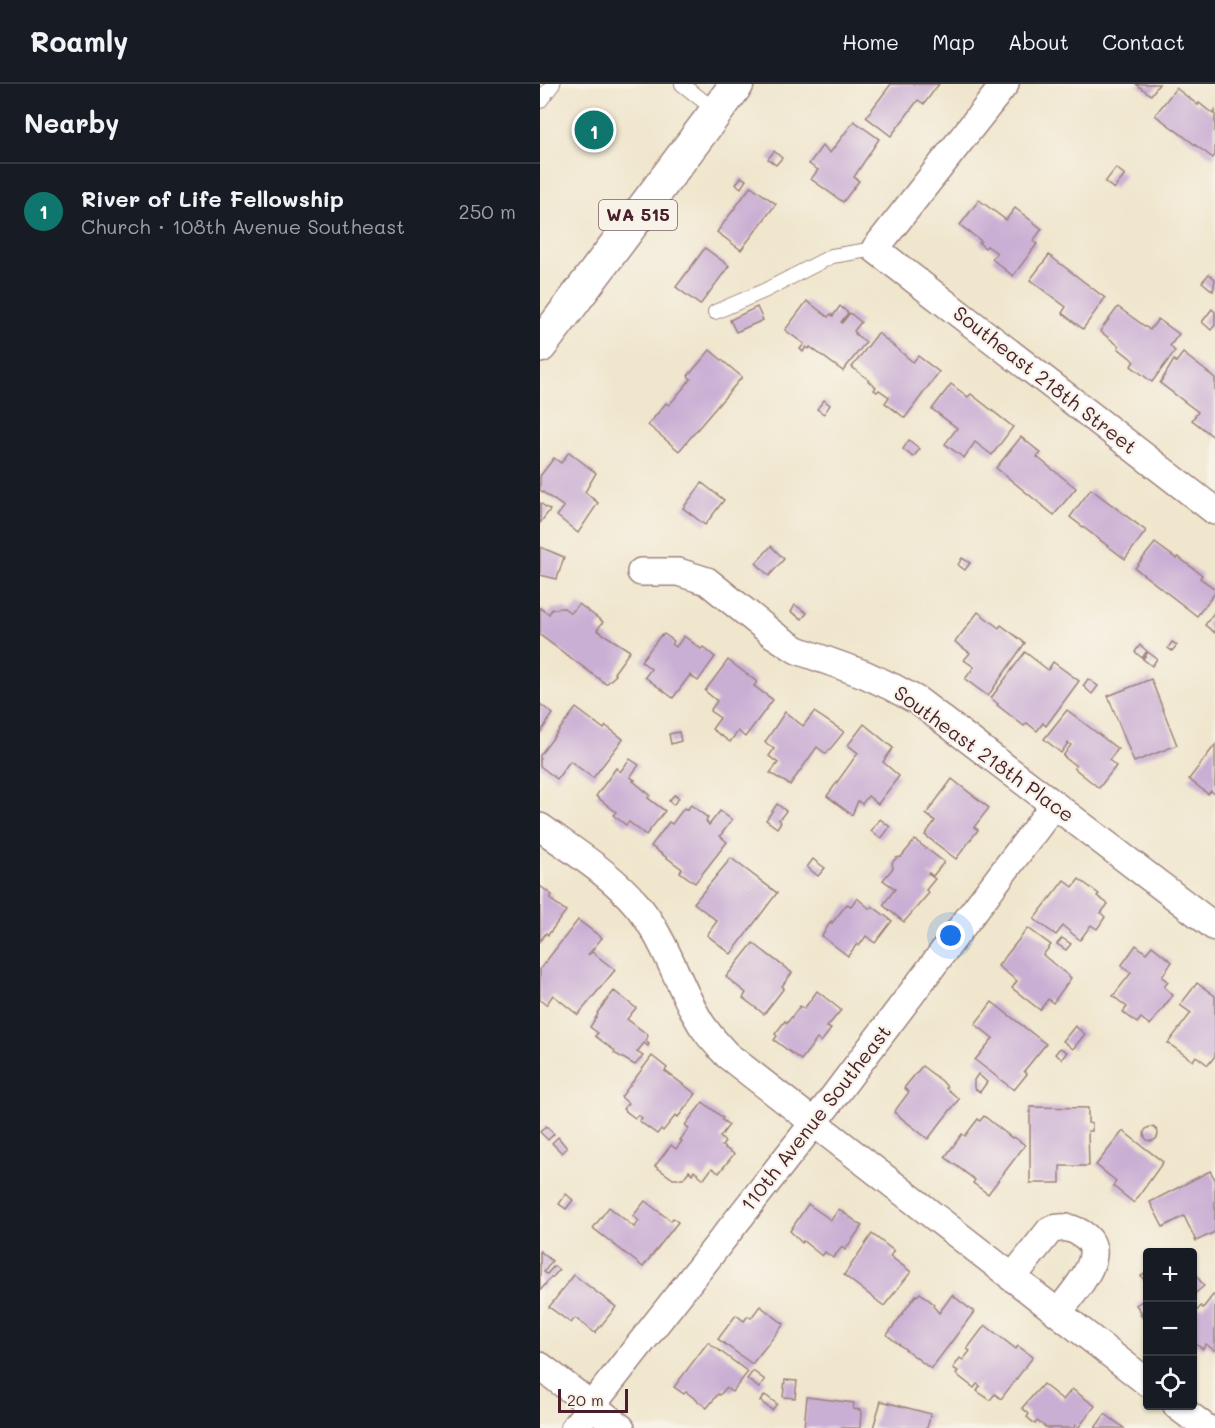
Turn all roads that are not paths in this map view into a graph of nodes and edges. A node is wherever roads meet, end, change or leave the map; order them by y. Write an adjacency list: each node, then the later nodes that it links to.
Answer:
1 (553, 84): 5 (lane)
2 (682, 84): 6 (lane)
3 (736, 84): 6 (main road, WA 515)
4 (1005, 84): 7 (street)
5 (540, 101)
6 (716, 111): 9 (main road, WA 515)
7 (875, 249): 8 (lane); 10 (street, Southeast 218th Street)
8 (715, 312)
9 (540, 346)
10 (1214, 509)
11 (641, 572): 12 (street, Southeast 218th Place)
12 (1054, 805): 14 (street, Southeast 218th Place); 15 (street, 110th Avenue Southeast)
13 (540, 827): 15 (street)
14 (1215, 927)
15 (813, 1124): 16 (street); 20 (street, 110th Avenue Southeast)
16 (1012, 1278): 17 (street); 17 (street)
17 (1058, 1313): 19 (street)
18 (540, 1366): 20 (street)
19 (1143, 1379)
20 (592, 1406): 22 (street, 110th Avenue Southeast); 23 (street)
21 (1182, 1410): 24 (street)
22 (574, 1428)
23 (621, 1428)
24 (1206, 1428)

